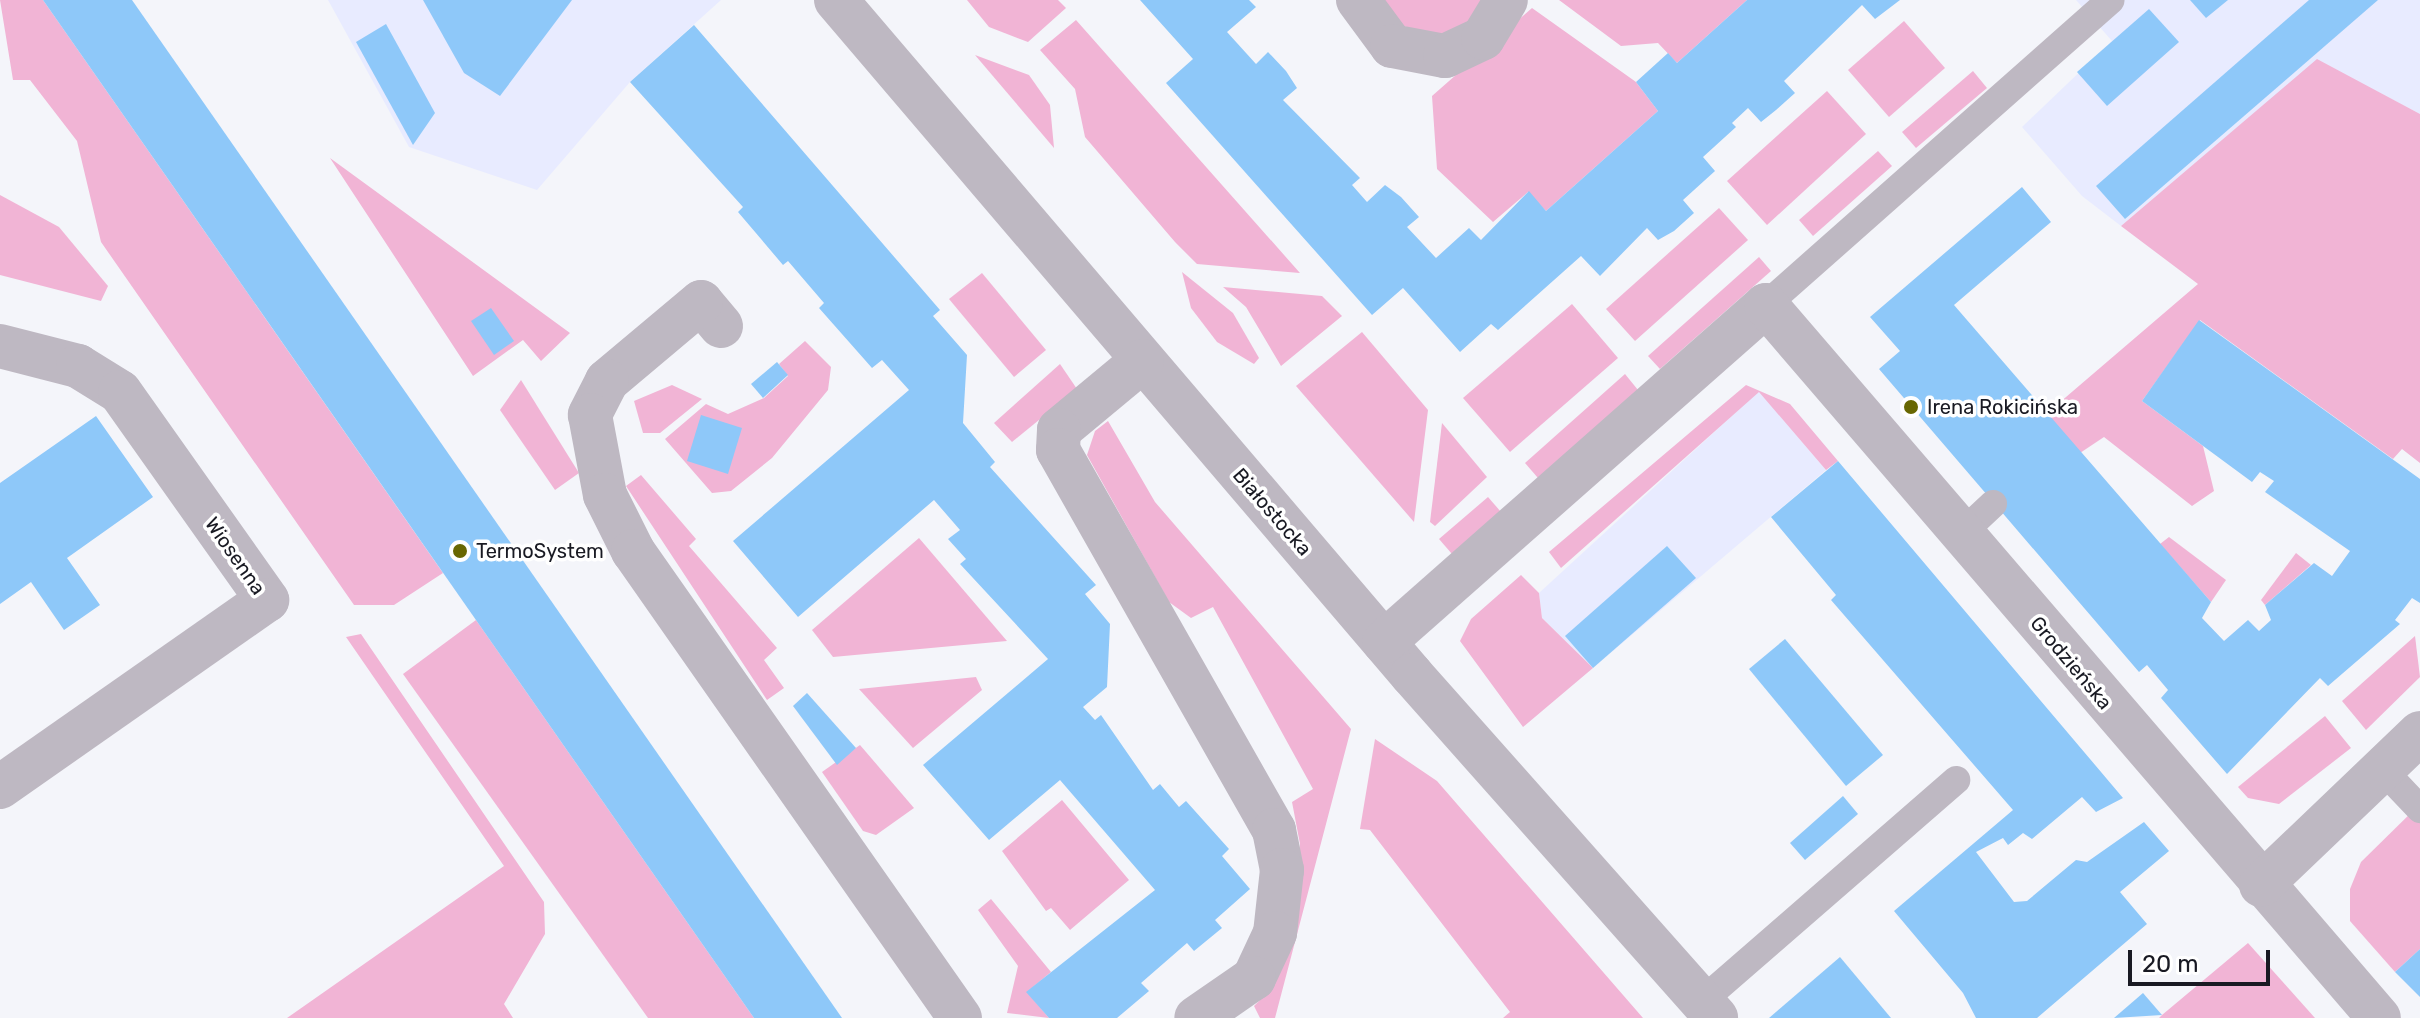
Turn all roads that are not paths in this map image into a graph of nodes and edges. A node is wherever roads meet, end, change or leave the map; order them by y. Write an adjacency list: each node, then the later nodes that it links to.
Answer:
1 (836, 0): 8 (street, Białostocka)
2 (1358, 0): 3 (street)
3 (1506, 0)
4 (2111, 0): 5 (lane)
5 (1766, 305): 10 (street, Grodzieńska); 11 (street)
6 (721, 326): 19 (street)
7 (0, 346): 15 (street, Wiosenna)
8 (1142, 361): 11 (street, Białostocka); 20 (street)
9 (1993, 504): 10 (lane)
10 (1961, 534): 17 (street, Grodzieńska)
11 (1384, 642): 18 (street, Białostocka)
12 (2420, 733): 13 (street)
13 (2383, 770): 16 (lane); 17 (street)
14 (1956, 780): 18 (lane)
15 (0, 787)
16 (2420, 809)
17 (2261, 885): 21 (street, Grodzieńska)
18 (1709, 1010)
19 (960, 1018)
20 (1196, 1018)
21 (2379, 1018)

